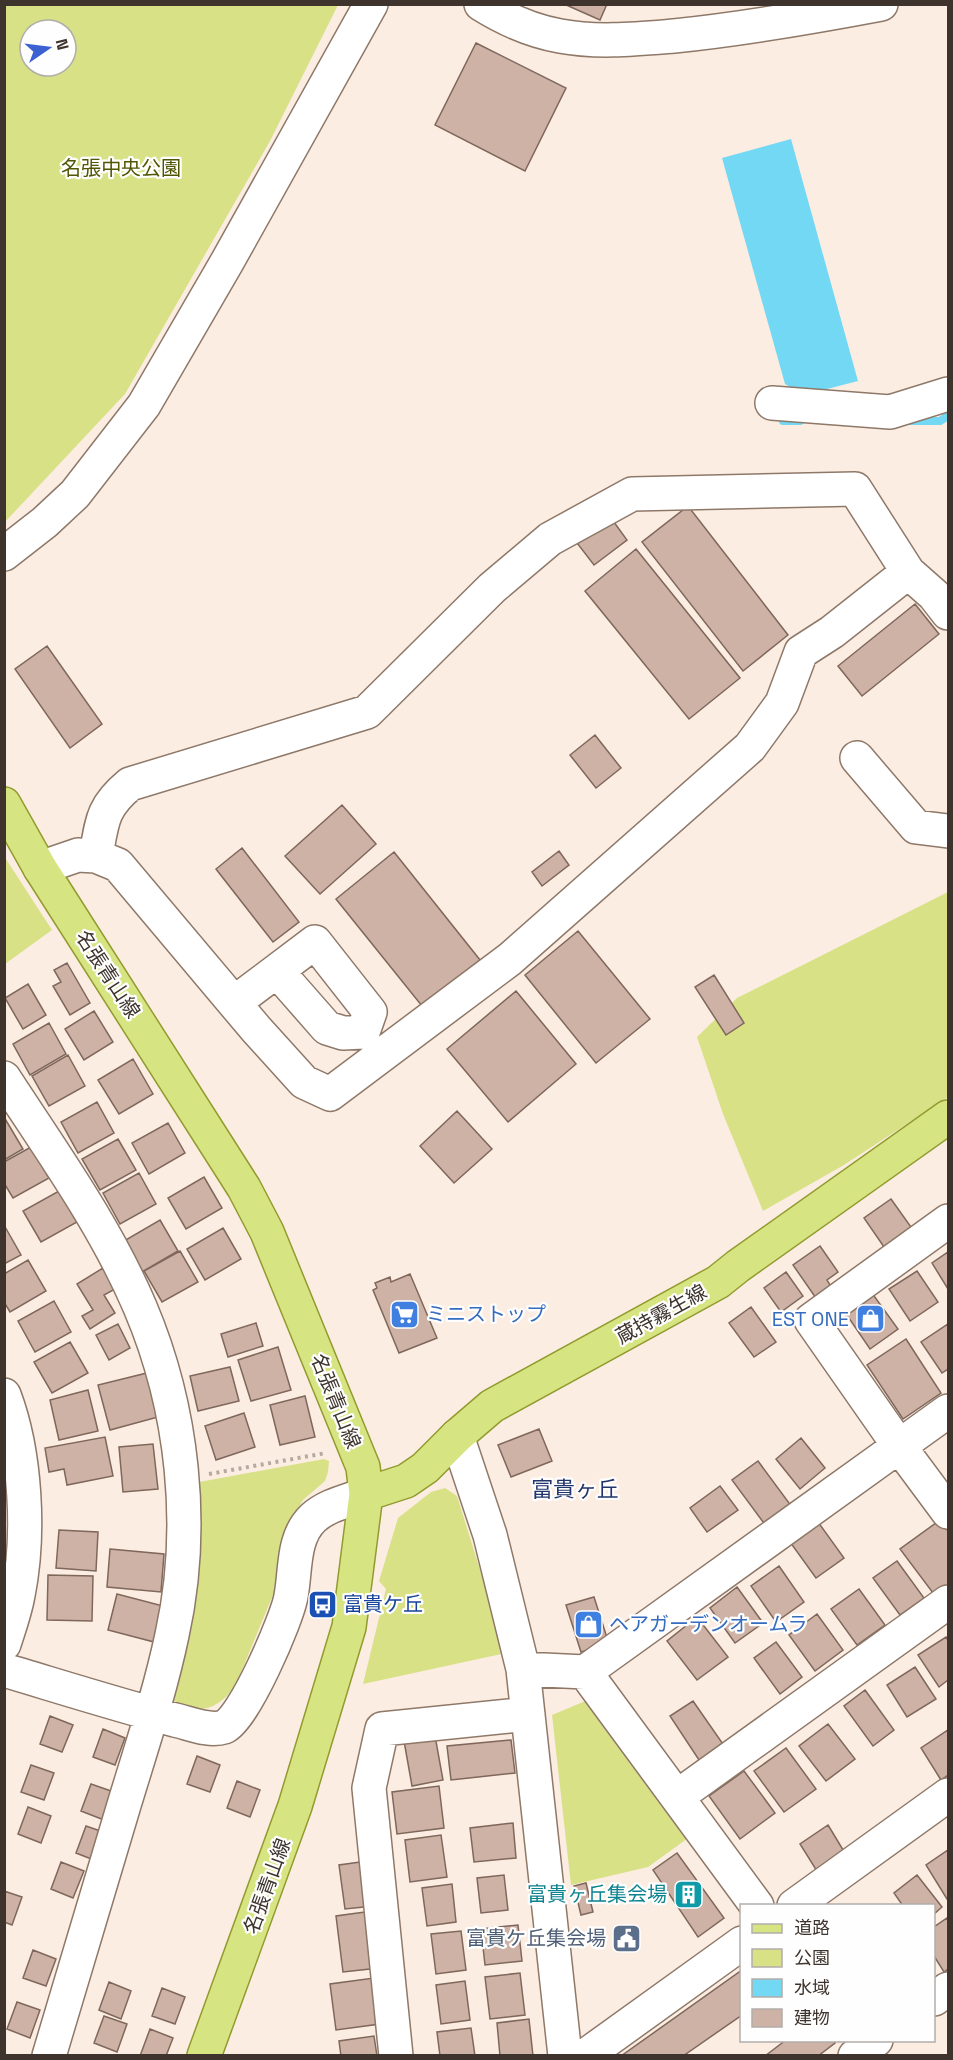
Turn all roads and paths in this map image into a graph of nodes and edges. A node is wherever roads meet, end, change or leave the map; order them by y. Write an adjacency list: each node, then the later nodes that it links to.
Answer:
1 (371, 4): 6 (street)
2 (481, 4): 3 (street)
3 (881, 4)
4 (948, 394): 5 (street)
5 (772, 403)
6 (4, 554)
7 (908, 572): 8 (street); 12 (street); 16 (street)
8 (948, 613)
9 (857, 758): 11 (street)
10 (4, 804): 13 (main road, 名張青山線)
11 (948, 831)
12 (96, 856): 13 (street); 15 (street)
13 (40, 868): 26 (main road, 名張青山線)
14 (277, 971): 15 (street); 16 (street); 16 (street)
15 (234, 1003): 16 (street)
16 (372, 1044)
17 (4, 1078): 25 (street)
18 (948, 1117): 22 (main road, 蔵持霧生線)
19 (948, 1221): 23 (street)
20 (4, 1395): 29 (street)
21 (948, 1411): 23 (street)
22 (457, 1436): 26 (main road, 蔵持霧生線); 30 (street)
23 (899, 1446): 27 (street); 32 (street)
24 (336, 1451): 25 (path)
25 (182, 1479): 33 (street)
26 (366, 1494): 33 (street); 43 (main road, 名張青山線)
27 (948, 1512)
28 (948, 1602): 35 (street)
29 (4, 1644)
30 (523, 1669): 32 (street); 34 (street)
31 (4, 1670): 33 (street)
32 (585, 1672): 35 (street)
33 (151, 1714): 42 (street)
34 (528, 1714): 44 (street); 45 (street)
35 (678, 1796): 37 (street)
36 (948, 1796): 38 (street)
37 (756, 1904)
38 (795, 1904)
39 (740, 1944): 46 (street)
40 (948, 1989): 41 (street)
41 (935, 1998)
42 (49, 2055)
43 (204, 2055)
44 (396, 2055)
45 (565, 2055)
46 (585, 2055)

